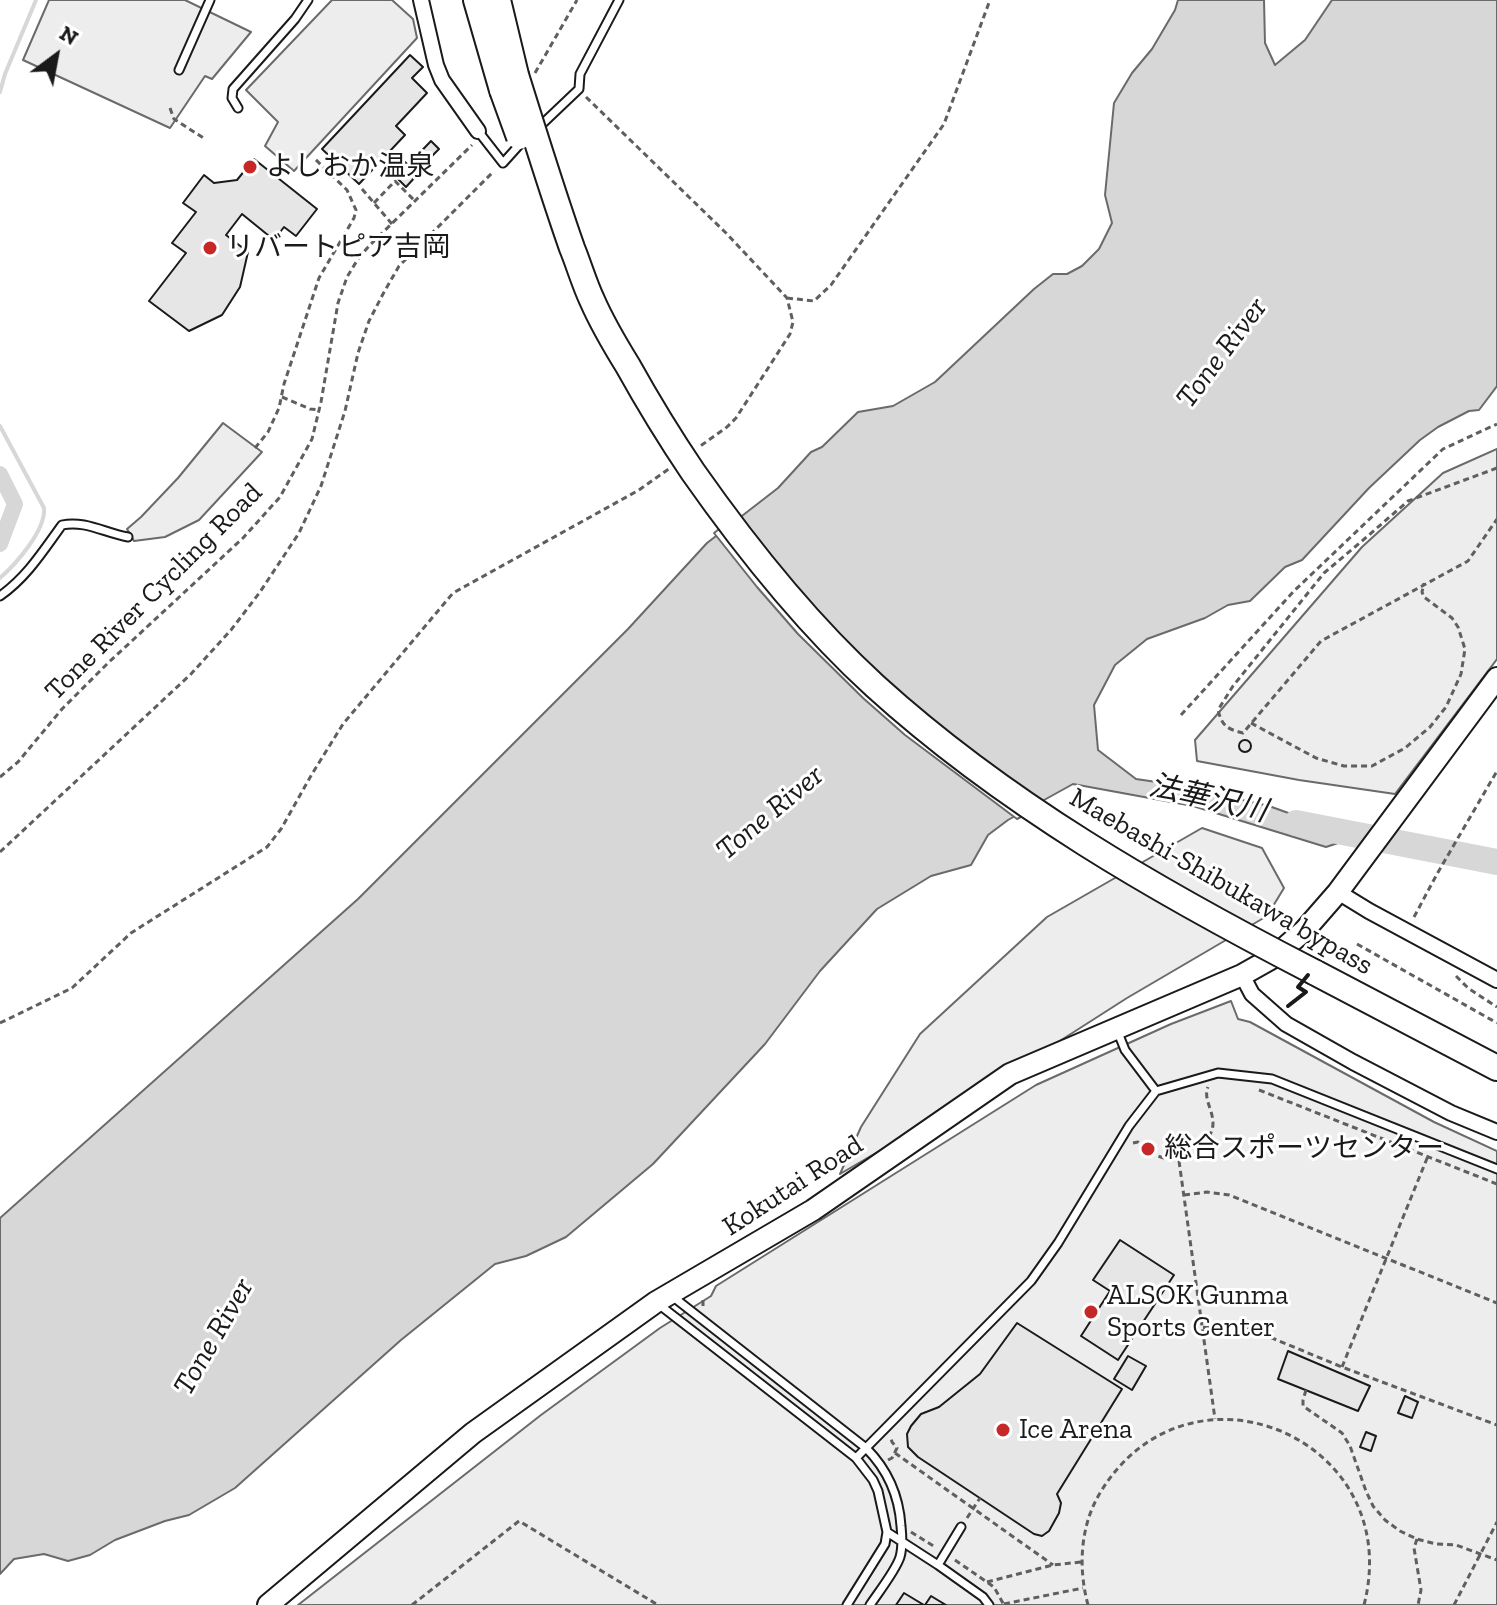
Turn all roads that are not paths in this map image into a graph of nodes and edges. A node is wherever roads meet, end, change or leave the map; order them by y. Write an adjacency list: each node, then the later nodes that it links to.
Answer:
1 (210, 0): 7 (lane)
2 (308, 0): 9 (lane)
3 (421, 0): 10 (street)
4 (476, 0): 8 (highway)
5 (498, 0): 8 (highway, Maebashi-Shibukawa bypass)
6 (619, 0): 10 (lane)
7 (179, 70)
8 (509, 83): 18 (highway, Maebashi-Shibukawa bypass, bridge)
9 (238, 108)
10 (477, 136)
11 (128, 537): 12 (lane)
12 (0, 596)
13 (1497, 678): 14 (street, Kokutai Road)
14 (1338, 892): 15 (street, Kokutai Road); 16 (street)
15 (1242, 975): 17 (street, Kokutai Road); 20 (street)
16 (1497, 980)
17 (1116, 1028): 19 (lane); 22 (street, Kokutai Road)
18 (1497, 1068)
19 (1156, 1091): 21 (lane); 23 (lane)
20 (1497, 1132)
21 (1497, 1169)
22 (663, 1298): 23 (lane); 24 (lane); 29 (street, Kokutai Road)
23 (866, 1448): 24 (lane); 27 (lane)
24 (856, 1458): 26 (lane)
25 (961, 1527): 28 (lane)
26 (887, 1532): 27 (lane); 30 (lane)
27 (902, 1542): 28 (lane); 31 (lane)
28 (938, 1565): 32 (lane)
29 (268, 1605)
30 (847, 1605)
31 (870, 1605)
32 (989, 1605)

